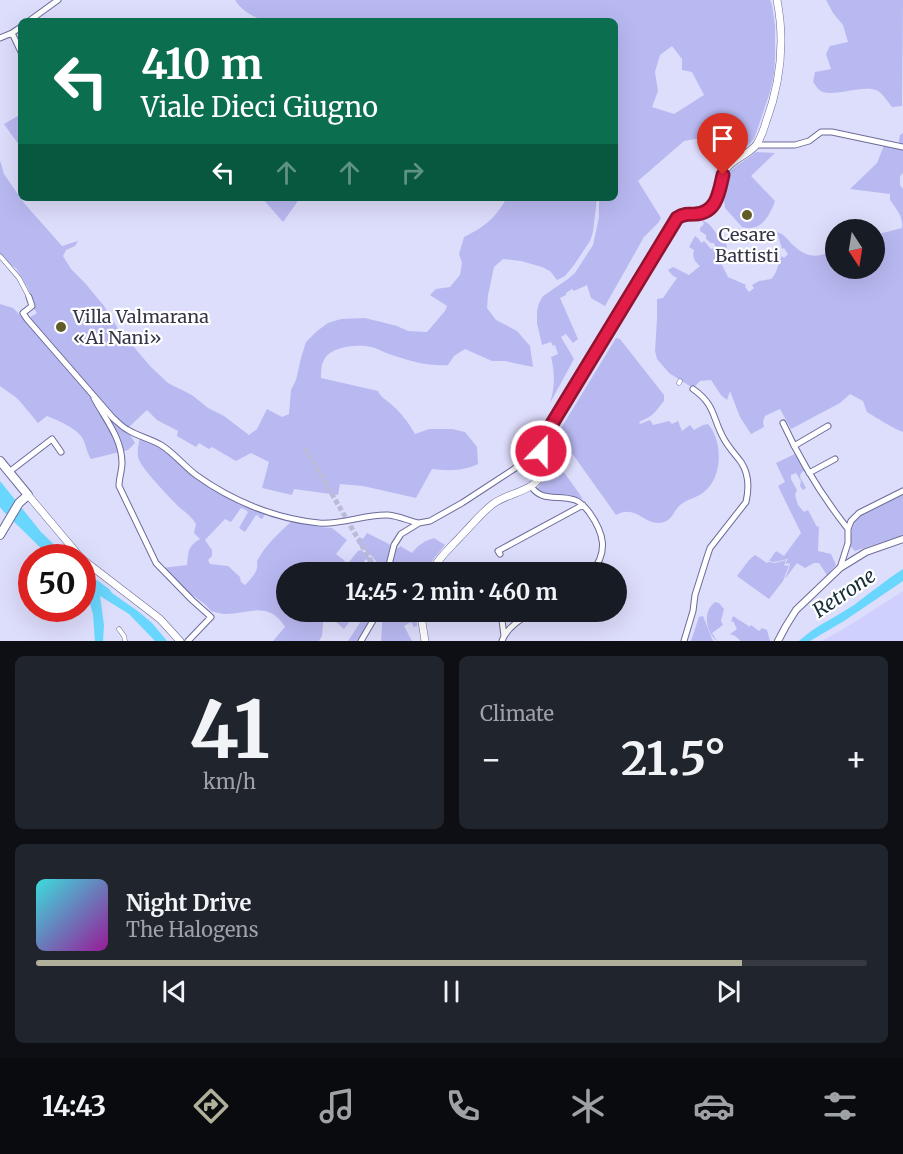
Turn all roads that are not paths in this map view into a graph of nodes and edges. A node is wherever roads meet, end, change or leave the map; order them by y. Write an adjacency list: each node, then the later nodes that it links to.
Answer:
1 (57, 0): 3 (street)
2 (777, 0): 8 (main road)
3 (33, 18)
4 (18, 29): 5 (street)
5 (12, 33): 6 (street); 7 (street)
6 (0, 38)
7 (18, 46)
8 (756, 145): 9 (street); 17 (main road)
9 (903, 147)
10 (0, 256): 11 (street)
11 (29, 297): 13 (street)
12 (693, 389): 49 (street)
13 (91, 391): 27 (street); 46 (street)
14 (783, 423): 16 (street)
15 (828, 426): 16 (street)
16 (794, 446): 22 (street)
17 (541, 451): 23 (main road); 27 (street)
18 (61, 452): 21 (street)
19 (835, 459): 22 (street)
20 (0, 461): 21 (main road)
21 (9, 471): 25 (main road)
22 (809, 473): 28 (street)
23 (531, 486): 26 (street); 34 (main road)
24 (903, 491): 28 (street)
25 (28, 495): 29 (main road); 31 (main road)
26 (583, 505): 32 (street); 35 (street)
27 (419, 523): 33 (street)
28 (848, 529): 36 (street)
29 (1, 532)
30 (903, 540): 36 (street)
31 (70, 544)
32 (500, 554)
33 (390, 562)
34 (437, 562)
35 (599, 562)
36 (840, 567): 50 (street)
37 (96, 569): 45 (main road)
38 (372, 622): 47 (street)
39 (422, 622): 48 (main road)
40 (502, 622): 43 (street)
41 (516, 622): 43 (street)
42 (119, 629): 44 (street)
43 (503, 638)
44 (125, 641)
45 (180, 641)
46 (188, 641)
47 (361, 641)
48 (425, 641)
49 (684, 641)
50 (778, 641)

